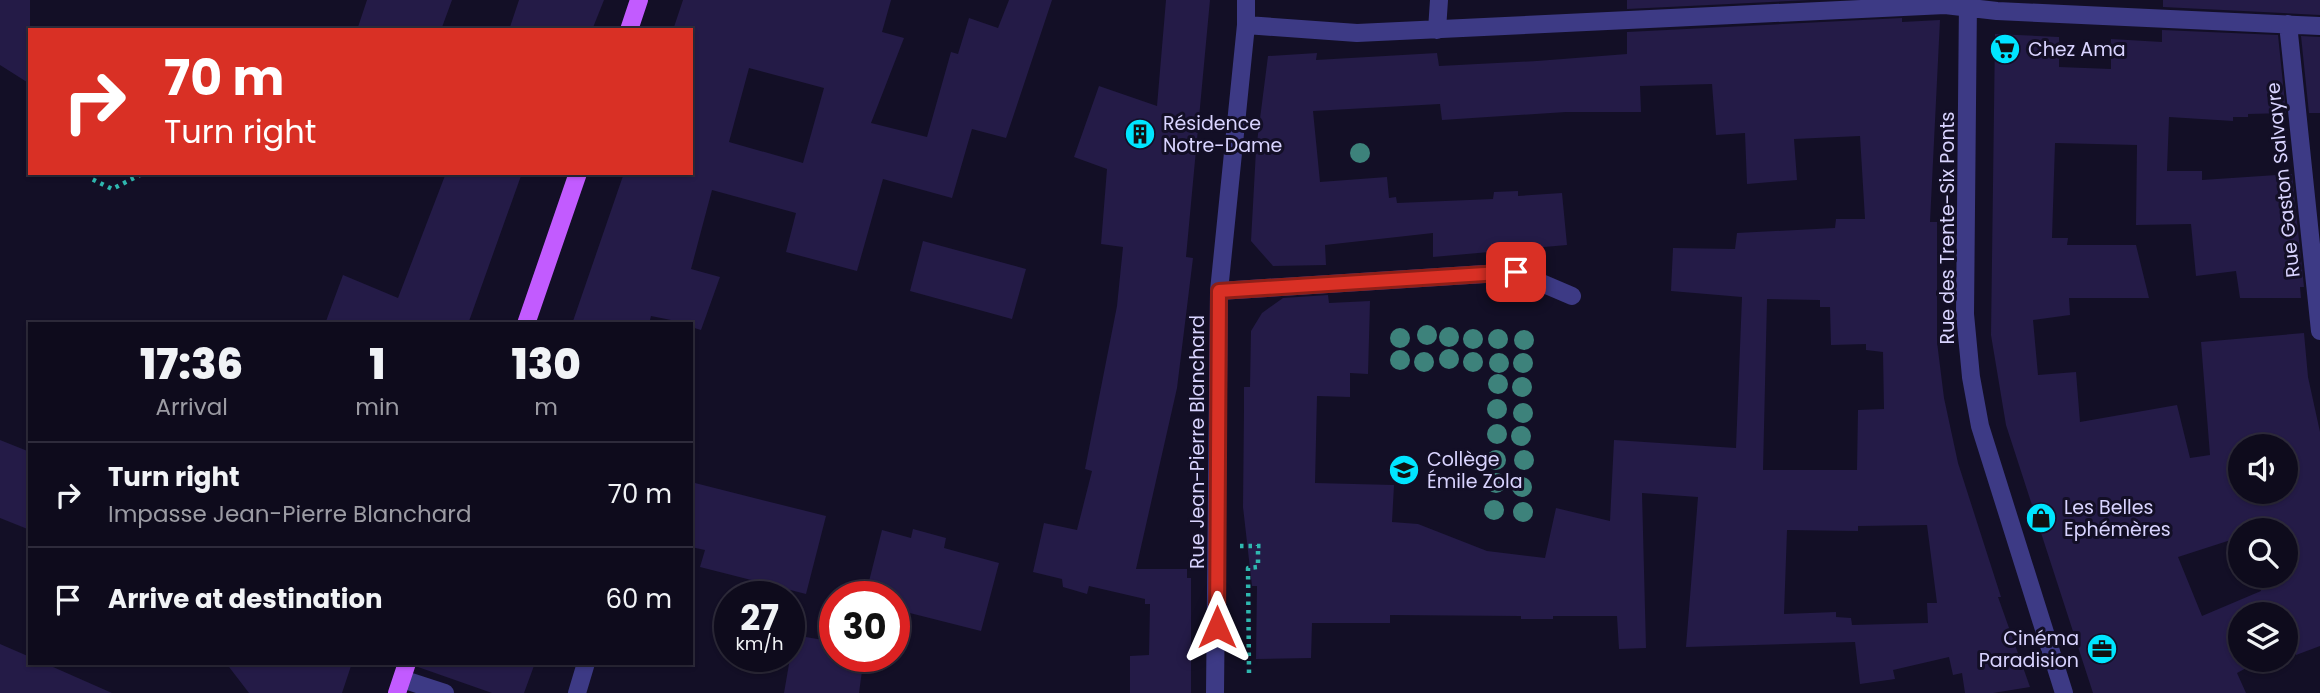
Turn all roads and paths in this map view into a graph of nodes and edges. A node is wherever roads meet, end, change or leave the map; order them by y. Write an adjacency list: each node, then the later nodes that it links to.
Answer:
1 (639, 0): 8 (main road)
2 (1246, 0): 6 (street, Rue Jean-Pierre Blanchard)
3 (1438, 0): 9 (street)
4 (1968, 3): 5 (street); 9 (street); 24 (street, Rue des Trente-Six Ponts)
5 (2288, 24): 7 (street); 16 (street, Rue Gaston Salvayre)
6 (1246, 25): 9 (street); 13 (street, Rue Jean-Pierre Blanchard)
7 (2320, 26)
8 (630, 28)
9 (1437, 30)
10 (89, 175): 11 (path)
11 (140, 175)
12 (577, 175): 15 (main road)
13 (1219, 291): 14 (street); 23 (street, Rue Jean-Pierre Blanchard)
14 (1572, 296)
15 (527, 322)
16 (2320, 331)
17 (1243, 546): 19 (path)
18 (585, 665): 22 (street)
19 (1249, 673)
20 (402, 678): 21 (street)
21 (445, 693)
22 (578, 693)
23 (1216, 693)
24 (2064, 693)

